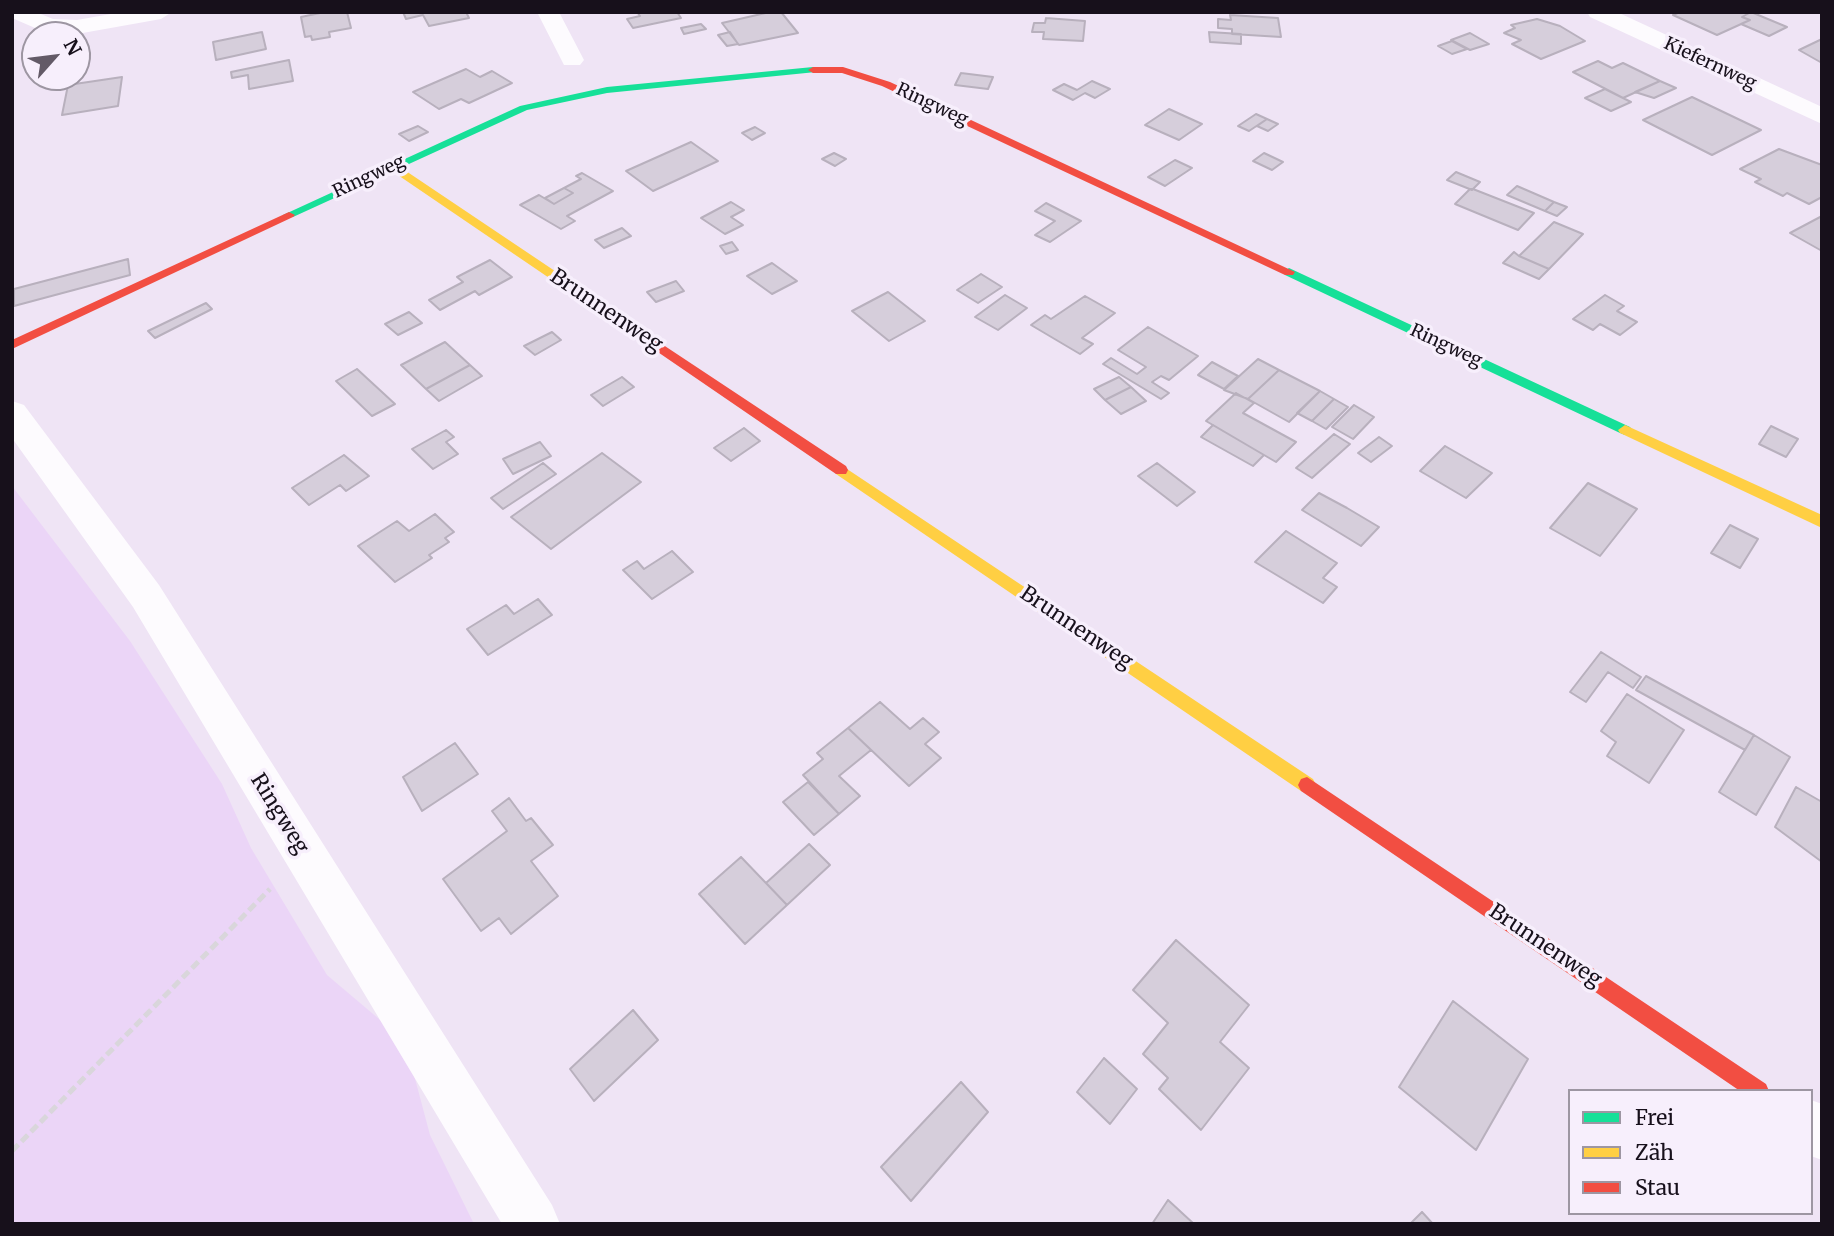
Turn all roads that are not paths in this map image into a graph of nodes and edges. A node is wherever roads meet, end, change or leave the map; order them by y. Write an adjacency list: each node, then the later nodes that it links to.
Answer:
1 (16, 12): 2 (street)
2 (161, 12)
3 (548, 12): 5 (street)
4 (1598, 12): 6 (street, Kiefernweg)
5 (572, 60)
6 (1822, 117)
7 (393, 167): 8 (street, Ringweg); 10 (street, Ringweg); 11 (street, Brunnenweg)
8 (12, 345)
9 (12, 414): 12 (street, Ringweg)
10 (1822, 522)
11 (1756, 1089)
12 (533, 1224)

